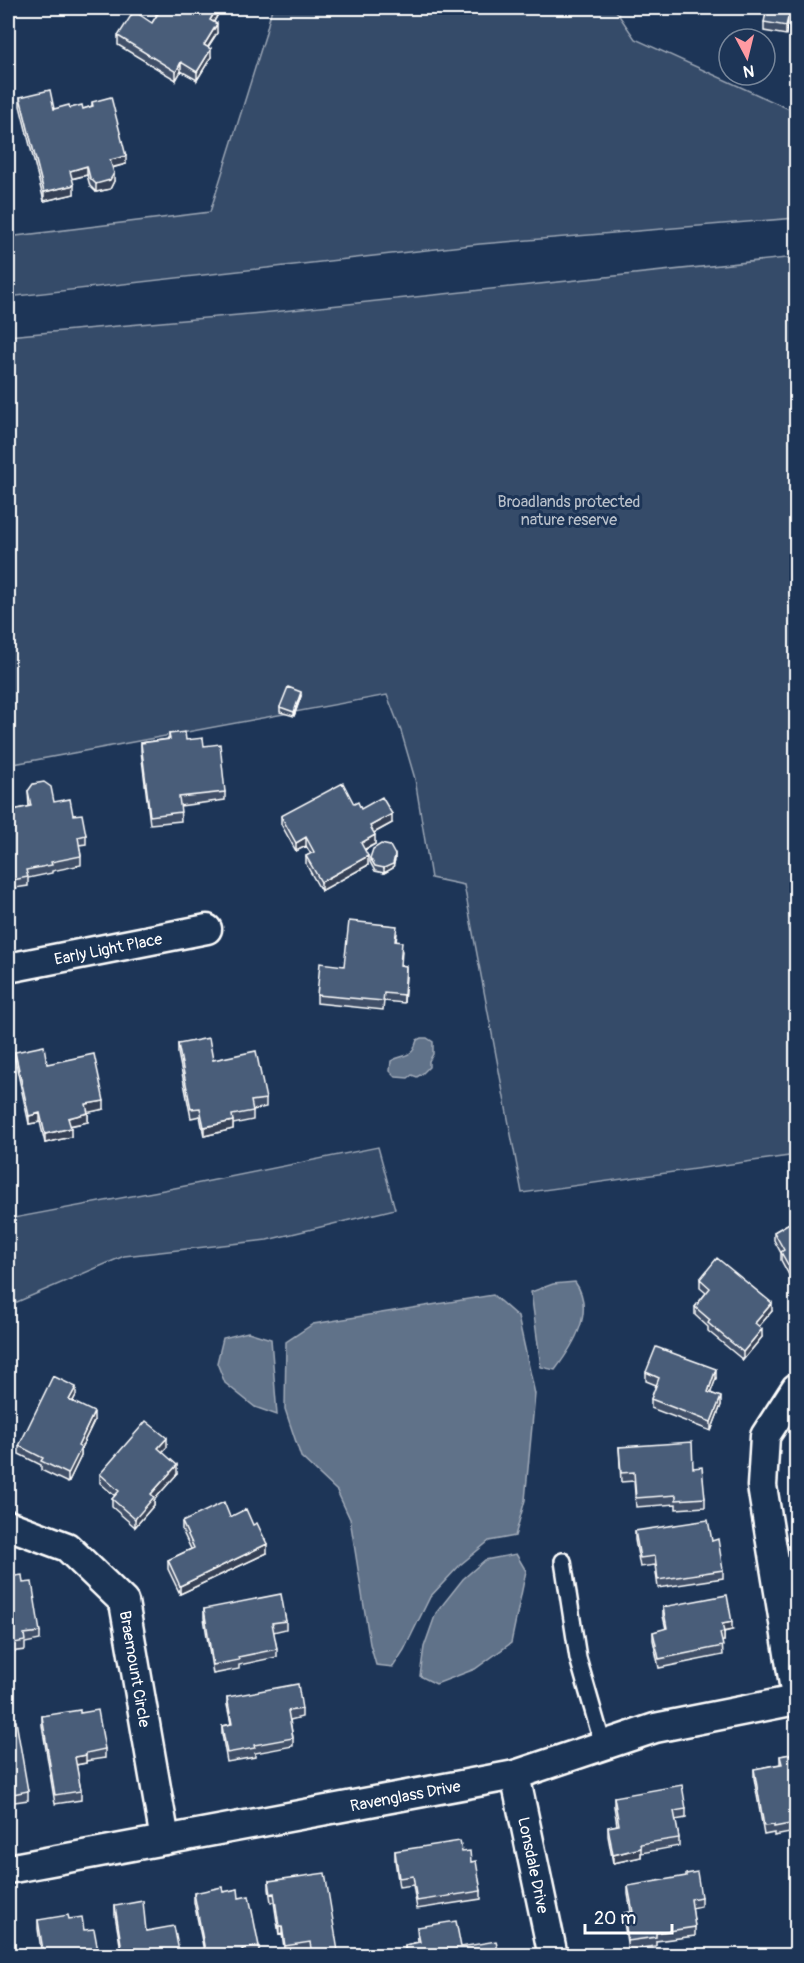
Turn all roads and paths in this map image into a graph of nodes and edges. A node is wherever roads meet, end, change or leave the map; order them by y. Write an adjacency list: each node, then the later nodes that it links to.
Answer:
1 (207, 929): 2 (street, Early Light Place)
2 (8, 968)
3 (796, 1388): 6 (street, Ravenglass Drive)
4 (8, 1525): 9 (street, Braemount Circle)
5 (563, 1561): 7 (lane)
6 (796, 1698): 7 (street, Ravenglass Drive)
7 (603, 1745): 8 (street, Ravenglass Drive)
8 (515, 1775): 9 (street, Ravenglass Drive); 11 (street, Lonsdale Drive)
9 (165, 1840): 10 (street, Ravenglass Drive)
10 (8, 1869)
11 (553, 1956)

